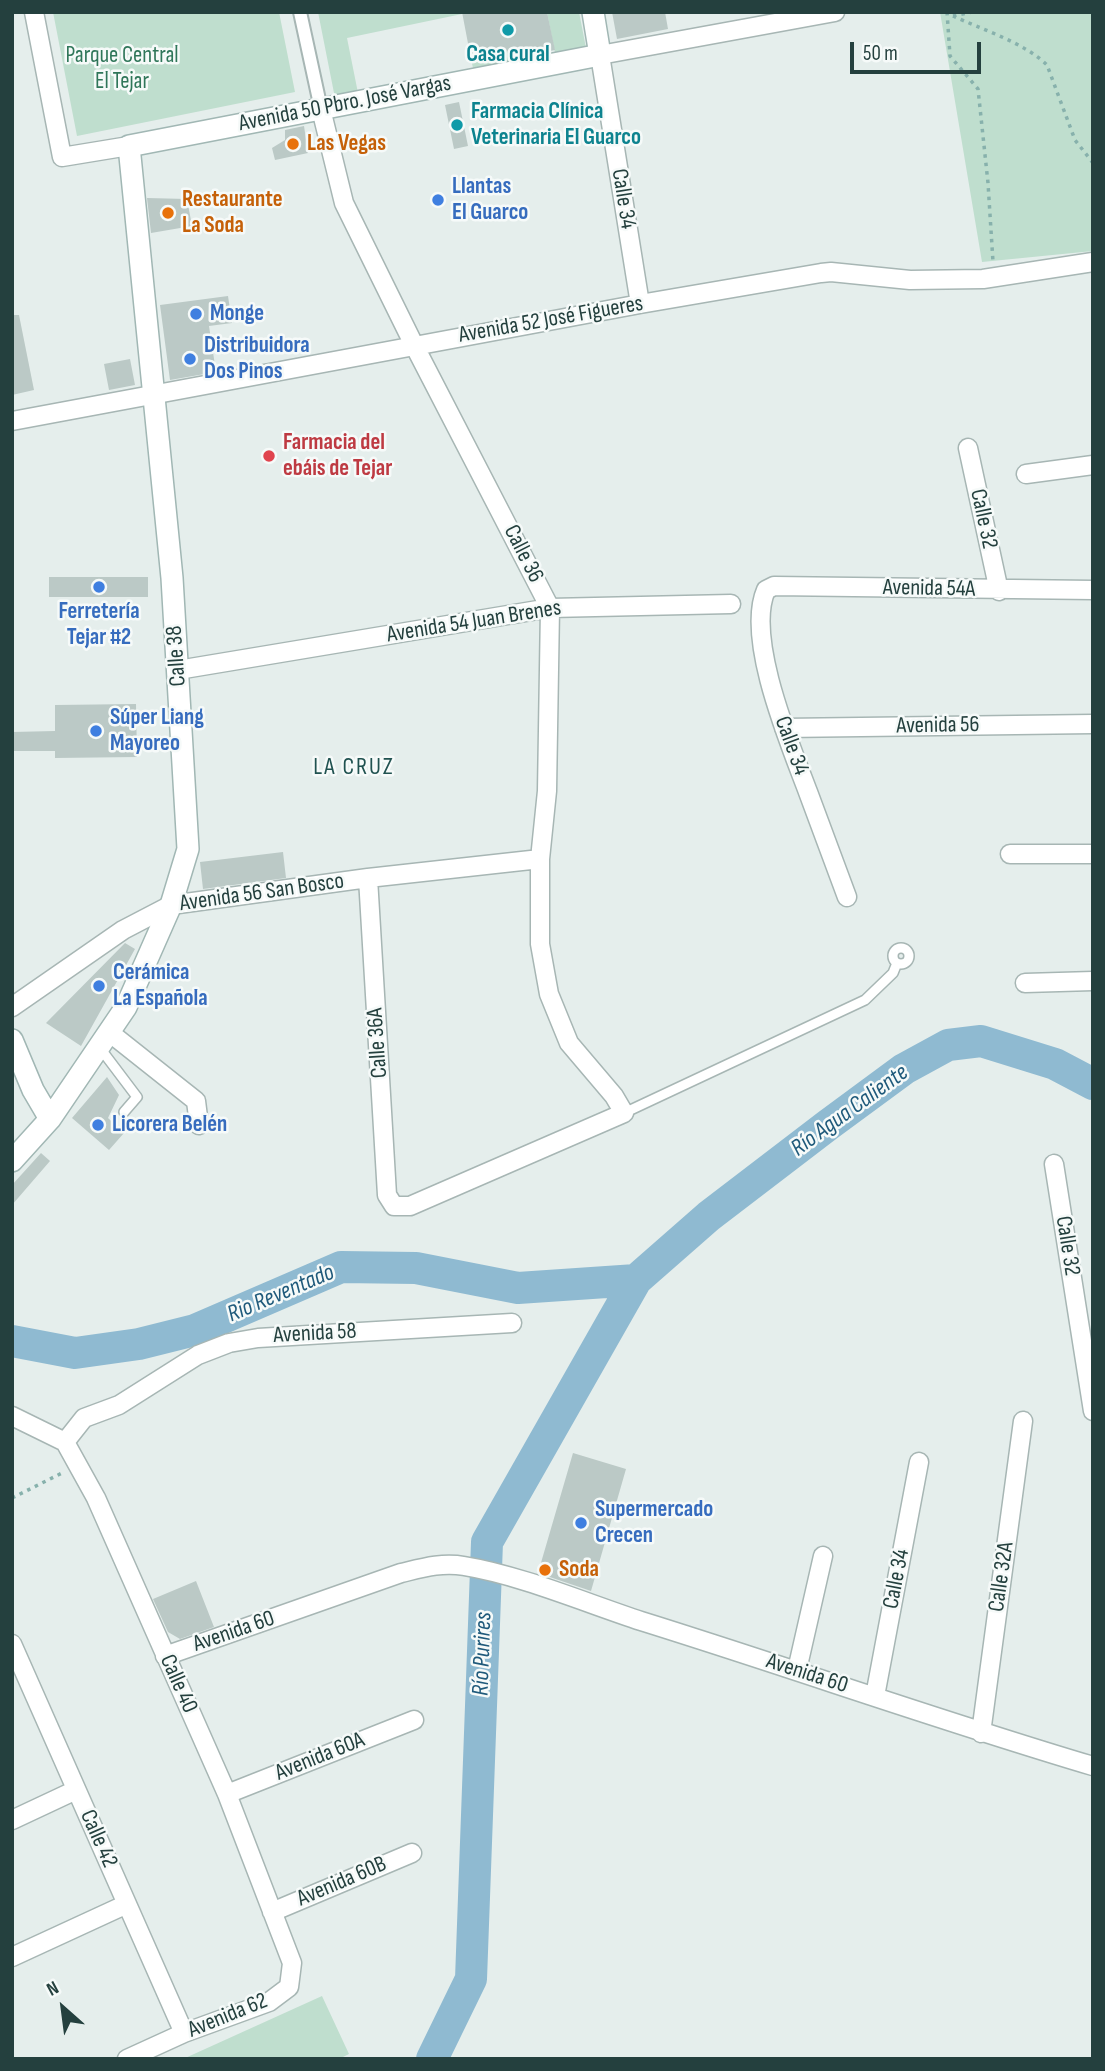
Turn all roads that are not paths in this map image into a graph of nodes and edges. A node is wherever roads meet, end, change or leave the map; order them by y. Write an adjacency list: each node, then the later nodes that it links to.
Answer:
1 (34, 12): 7 (street, Avenida 50 Pbro. José Vargas)
2 (300, 12): 6 (street, Calle 36)
3 (593, 12): 5 (main road, Calle 34)
4 (835, 12): 5 (street, Avenida 50 Pbro. José Vargas)
5 (600, 55): 6 (main road, Avenida 50 Pbro. José Vargas); 9 (street, Calle 34)
6 (321, 109): 7 (main road, Avenida 50 Pbro. José Vargas); 10 (street, Calle 36)
7 (129, 146): 11 (main road, Calle 38)
8 (1093, 262): 9 (street, Avenida 52 José Figueres)
9 (640, 304): 10 (street, Avenida 52 José Figueres)
10 (414, 345): 11 (street, Avenida 52 José Figueres); 20 (street, Calle 36)
11 (155, 396): 12 (street, Avenida 52 José Figueres); 21 (main road, Calle 38)
12 (12, 421)
13 (968, 448): 18 (street, Calle 32)
14 (1093, 465): 15 (street)
15 (1026, 474)
16 (766, 590): 18 (street, Avenida 54A); 23 (street, Calle 34)
17 (1093, 590): 18 (street, Avenida 54A)
18 (999, 591)
19 (731, 604): 20 (street, Avenida 54 Juan Brenes)
20 (550, 608): 21 (street, Avenida 54 Juan Brenes); 26 (street, Calle 36)
21 (178, 670): 29 (main road, Calle 38)
22 (1093, 724): 23 (street, Avenida 56)
23 (784, 728): 28 (street, Calle 34)
24 (1010, 854): 25 (street)
25 (1093, 854)
26 (540, 859): 27 (street, Avenida 56 San Bosco); 37 (street, Calle 36)
27 (368, 878): 29 (street, Avenida 56 San Bosco); 37 (street, Calle 36A)
28 (847, 897)
29 (172, 905): 33 (street, Avenida 56 San Bosco); 34 (main road, Calle 38)
30 (897, 963): 37 (lane)
31 (1093, 981): 32 (street)
32 (1025, 983)
33 (12, 1007)
34 (104, 1039): 36 (lane); 38 (main road, Calle 38); 39 (street)
35 (12, 1040): 38 (main road)
36 (124, 1112)
37 (624, 1113)
38 (50, 1119): 40 (main road, Calle 38)
39 (199, 1125)
40 (12, 1161)
41 (1054, 1164): 43 (street, Calle 32)
42 (512, 1323): 46 (street, Avenida 58)
43 (1093, 1411)
44 (12, 1416): 46 (street)
45 (1023, 1421): 54 (street, Calle 32A)
46 (65, 1442): 50 (street, Calle 40)
47 (919, 1462): 52 (street, Calle 34)
48 (823, 1556): 51 (street)
49 (12, 1644): 56 (street, Calle 42)
50 (165, 1656): 51 (street, Avenida 60); 57 (street, Calle 40)
51 (796, 1670): 52 (street, Avenida 60)
52 (875, 1696): 54 (street, Avenida 60)
53 (414, 1720): 57 (street, Avenida 60A)
54 (981, 1733): 55 (street, Avenida 60)
55 (1093, 1766)
56 (76, 1790): 58 (street); 60 (street, Calle 42)
57 (227, 1794): 61 (street, Calle 40)
58 (12, 1819)
59 (412, 1853): 61 (street, Avenida 60B)
60 (127, 1904): 62 (street); 64 (street, Calle 42)
61 (272, 1912): 63 (street, Calle 40)
62 (12, 1957)
63 (289, 1987): 64 (street, Avenida 62)
64 (184, 2033): 65 (street, Avenida 62)
65 (127, 2059)

